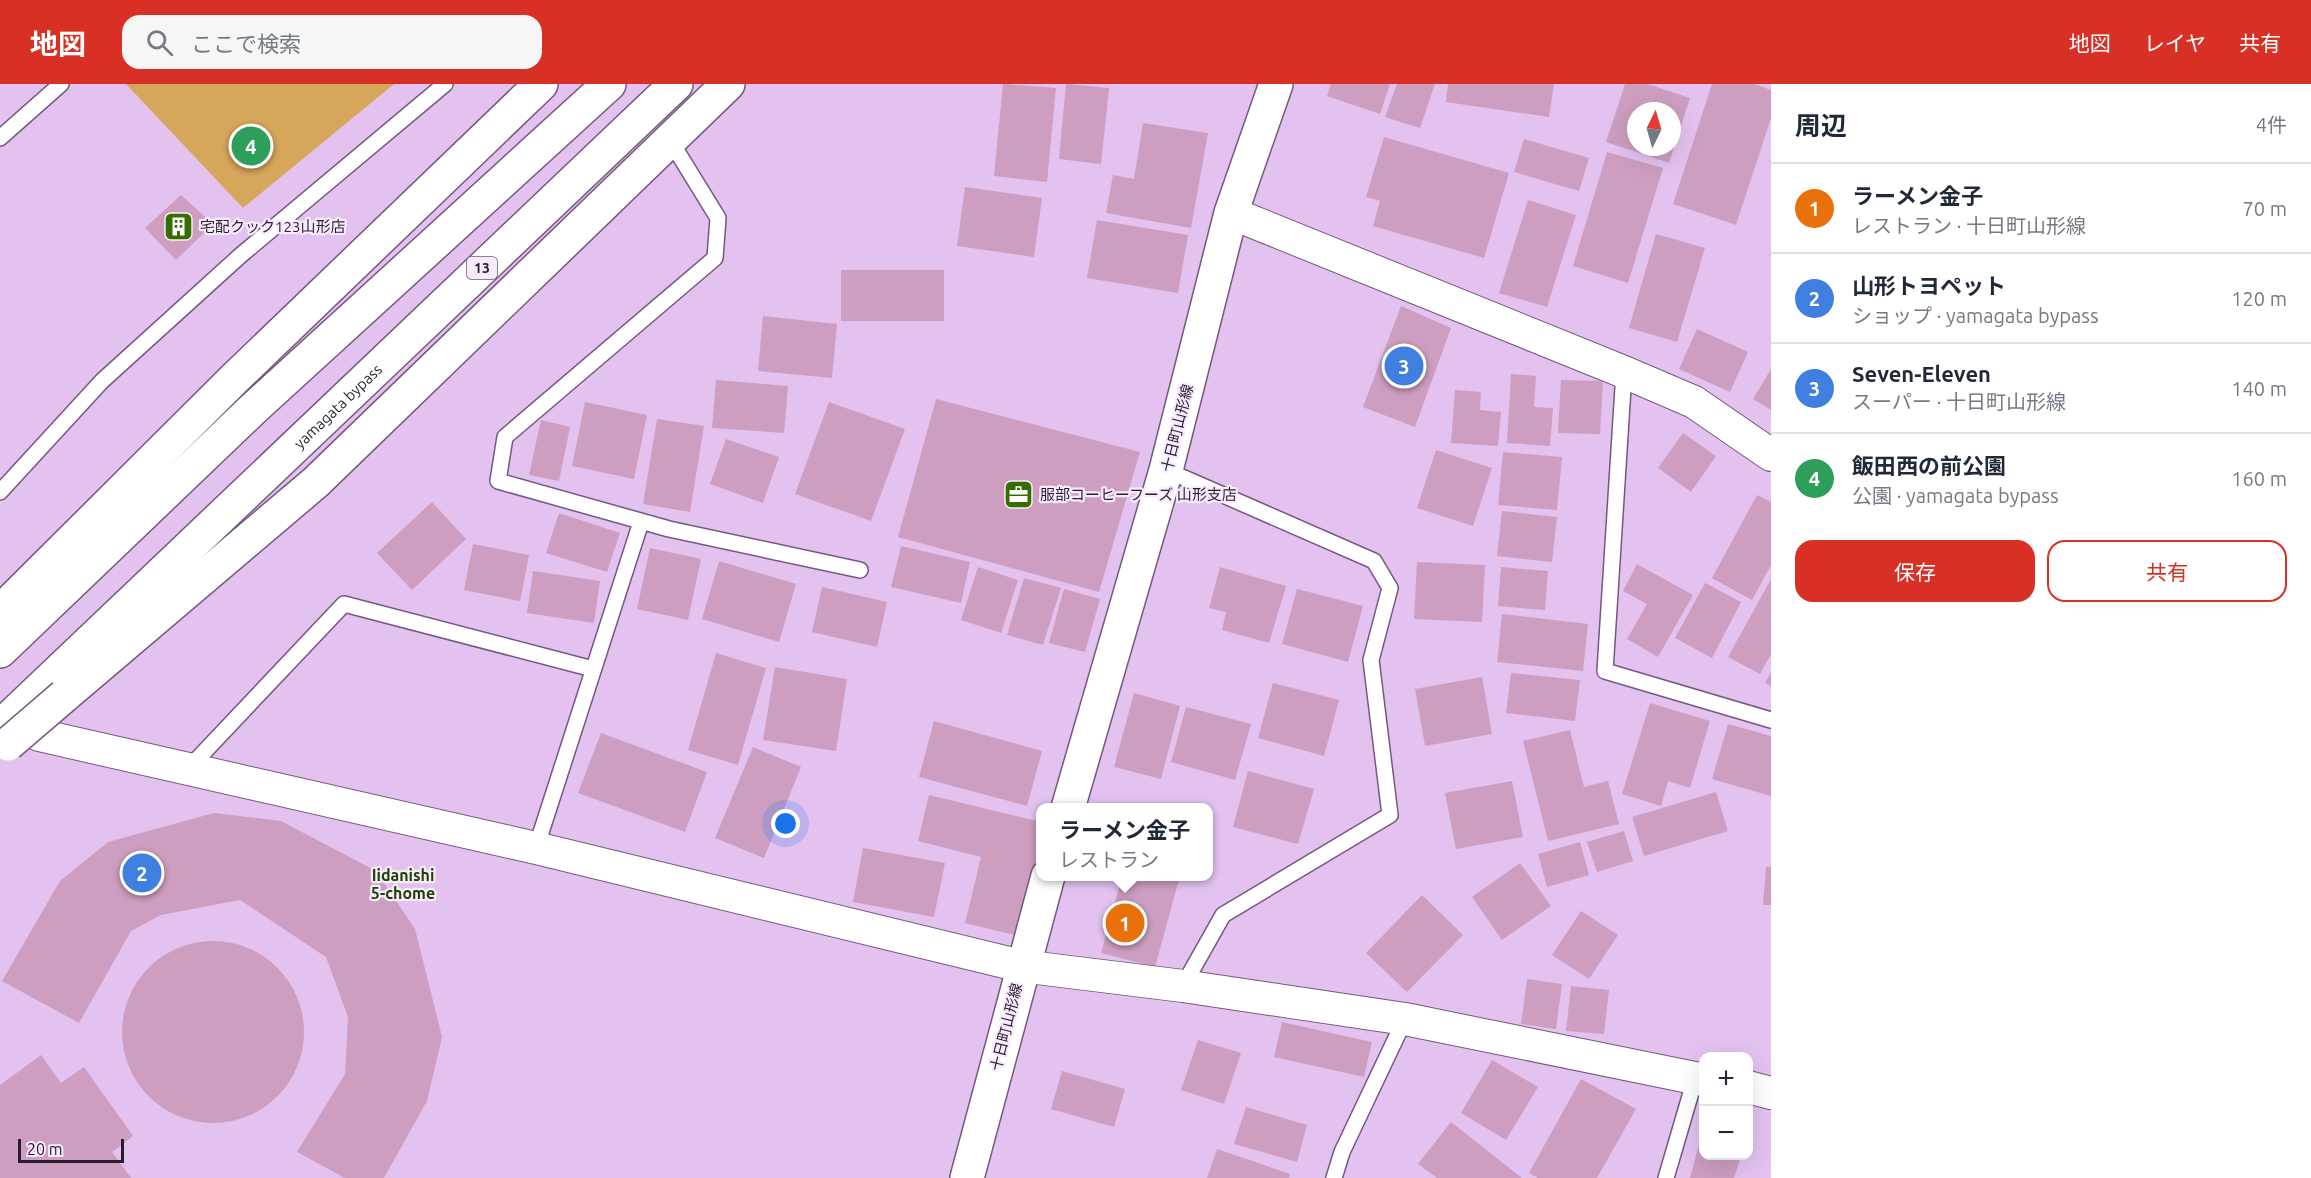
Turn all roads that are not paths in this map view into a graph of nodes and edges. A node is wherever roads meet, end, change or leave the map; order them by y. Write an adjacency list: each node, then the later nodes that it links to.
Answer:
1 (61, 84): 8 (lane)
2 (445, 84): 14 (lane)
3 (542, 84): 17 (main road)
4 (609, 84): 18 (main road)
5 (676, 84): 22 (main road, yamagata bypass / 13)
6 (728, 84): 9 (main road)
7 (1276, 84): 10 (main road, 十日町山形線)
8 (0, 138)
9 (670, 140): 15 (lane); 22 (main road, bridge)
10 (1231, 213): 11 (street); 13 (main road, 十日町山形線)
11 (1624, 372): 12 (street); 20 (lane)
12 (1771, 455)
13 (1166, 470): 24 (main road, 十日町山形線); 28 (lane)
14 (0, 492)
15 (641, 522): 16 (lane); 19 (lane)
16 (860, 570)
17 (0, 612)
18 (0, 651)
19 (593, 669): 23 (lane); 25 (lane)
20 (1771, 720)
21 (39, 735): 23 (street)
22 (2, 741)
23 (188, 769): 25 (street)
24 (1069, 803)
25 (536, 848): 27 (street)
26 (1046, 881): 27 (main road, 十日町山形線)
27 (1022, 966): 28 (street); 34 (main road, 十日町山形線)
28 (1183, 986): 29 (street)
29 (1405, 1019): 30 (street); 35 (lane)
30 (1699, 1080)
31 (1699, 1083): 36 (lane)
32 (1753, 1088): 33 (street)
33 (1771, 1092)
34 (967, 1178)
35 (1334, 1178)
36 (1666, 1178)

